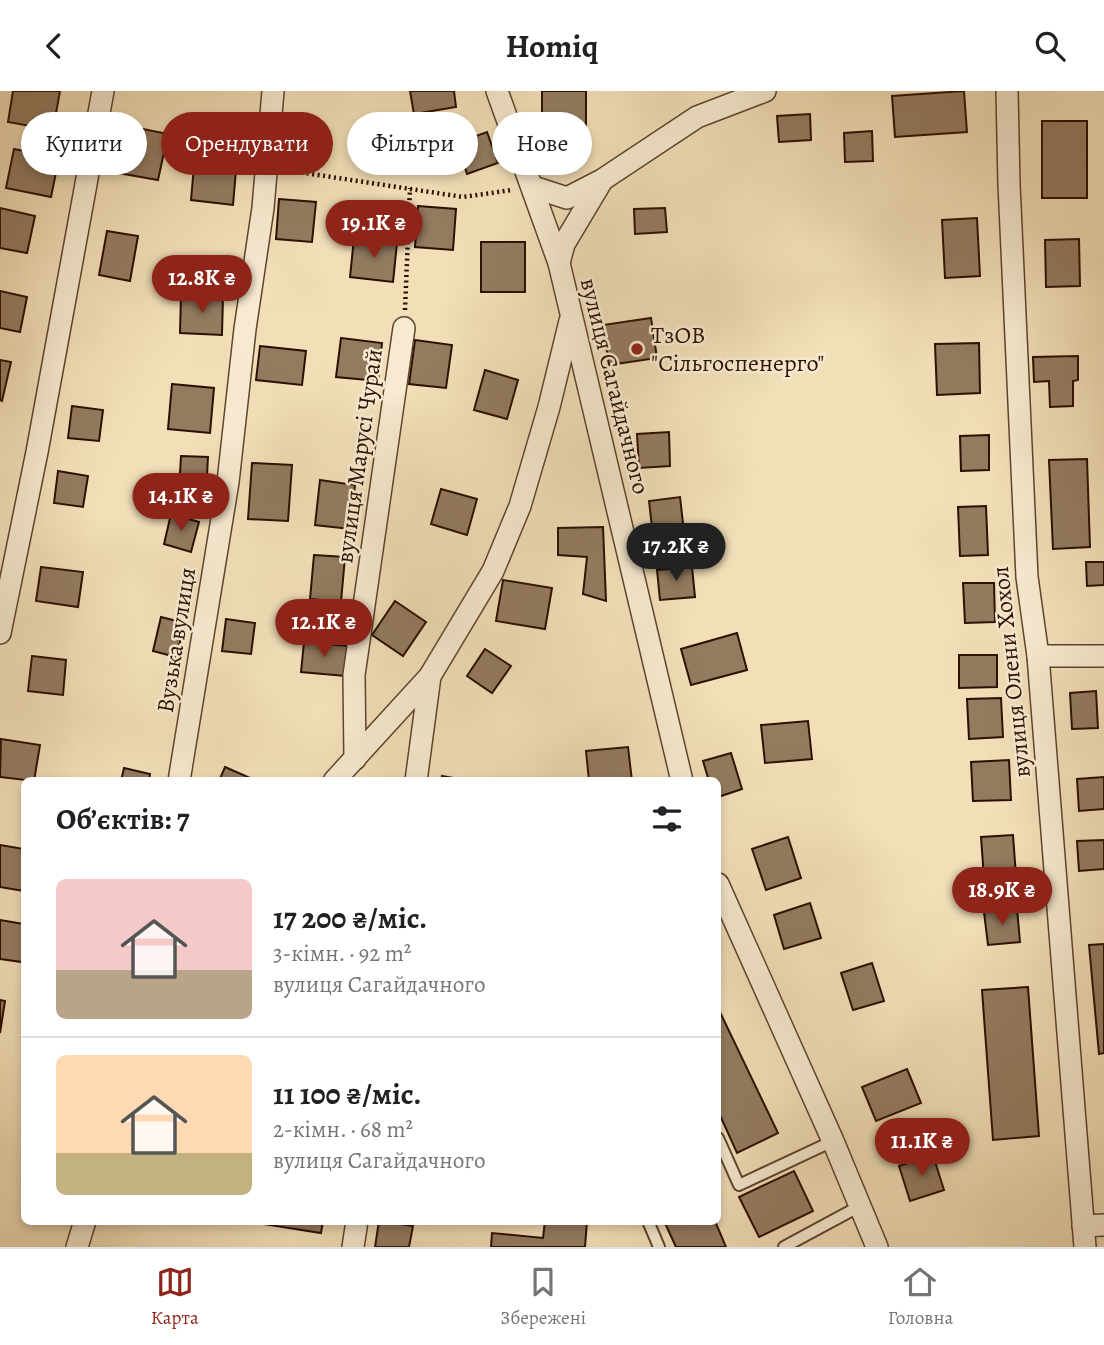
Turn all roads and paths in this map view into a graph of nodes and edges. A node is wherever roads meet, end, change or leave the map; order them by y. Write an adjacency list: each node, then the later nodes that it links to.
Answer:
1 (103, 91): 15 (street)
2 (273, 91): 6 (street, Вузька вулиця)
3 (497, 91): 10 (street, вулиця Сагайдачного)
4 (765, 91): 9 (street)
5 (1007, 91): 16 (street, вулиця Олени Хохол)
6 (271, 112)
7 (266, 175): 20 (street, Вузька вулиця)
8 (321, 175): 11 (path)
9 (602, 180): 10 (street); 12 (street)
10 (533, 187): 11 (path); 12 (street, вулиця Сагайдачного)
11 (410, 188): 14 (path)
12 (559, 263): 13 (street, вулиця Сагайдачного)
13 (571, 319): 18 (street); 23 (street, вулиця Сагайдачного)
14 (404, 328): 19 (street, вулиця Марусі Чурай)
15 (0, 633)
16 (1038, 656): 17 (street); 31 (street, вулиця Олени Хохол)
17 (1104, 656)
18 (430, 677): 19 (street); 22 (street)
19 (355, 759): 21 (street)
20 (180, 777)
21 (338, 777)
22 (417, 777)
23 (681, 777)
24 (721, 891): 25 (street)
25 (833, 1141): 26 (lane); 27 (street)
26 (721, 1145)
27 (860, 1206): 35 (lane); 36 (street)
28 (84, 1225): 32 (street)
29 (356, 1225): 33 (street)
30 (650, 1225): 34 (lane)
31 (1091, 1233)
32 (77, 1247)
33 (353, 1247)
34 (659, 1247)
35 (784, 1247)
36 (877, 1247)

